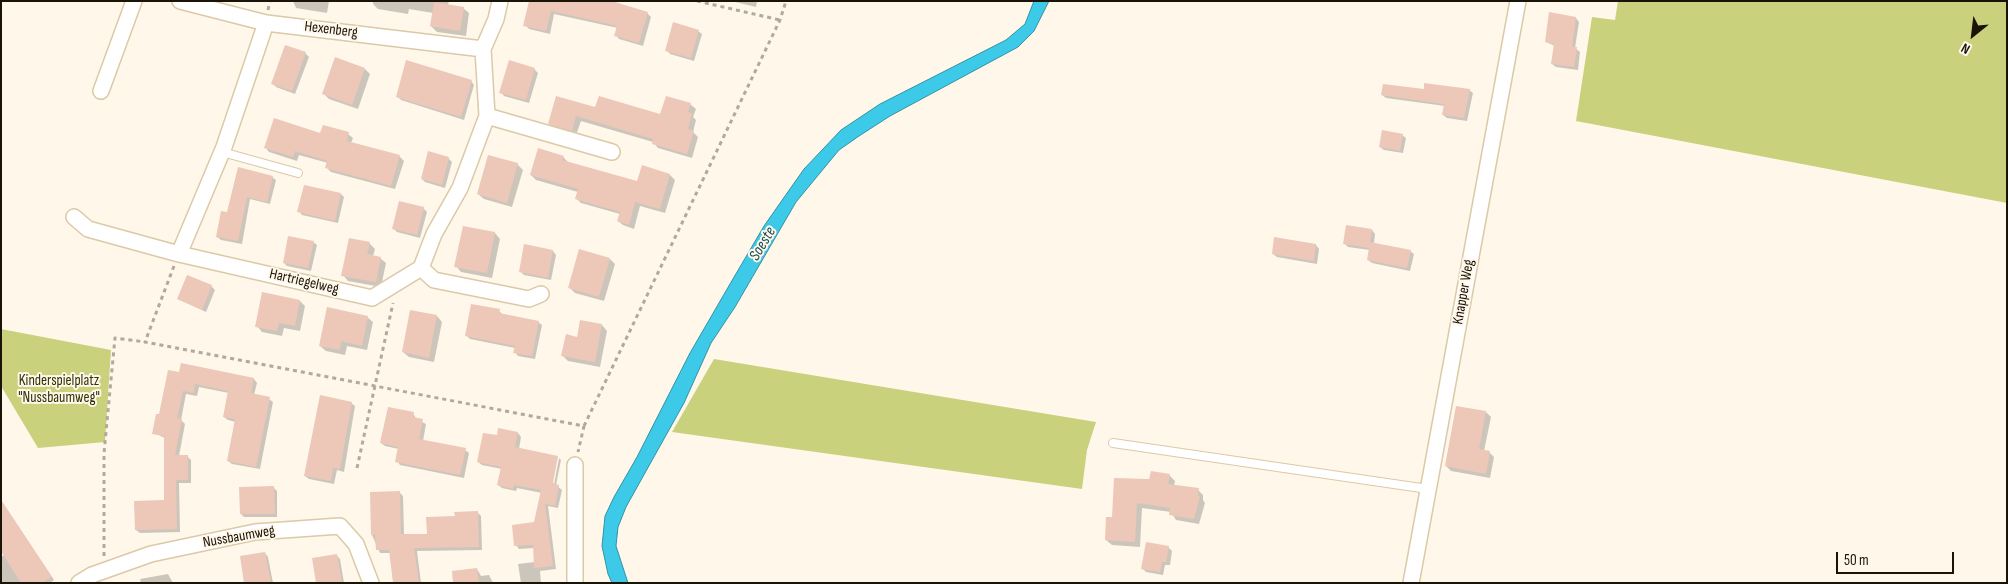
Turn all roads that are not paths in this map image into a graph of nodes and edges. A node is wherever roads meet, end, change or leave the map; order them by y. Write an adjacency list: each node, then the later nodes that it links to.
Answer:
1 (134, 1): 7 (street)
2 (180, 1): 5 (street, Hexenberg)
3 (500, 1): 6 (street)
4 (1518, 1): 18 (street, Knapper Weg)
5 (266, 23): 6 (street, Hexenberg); 9 (street)
6 (483, 49): 8 (street)
7 (101, 91)
8 (487, 116): 10 (street); 14 (street)
9 (222, 152): 11 (lane); 13 (street)
10 (612, 152)
11 (298, 173)
12 (74, 217): 13 (street, Hartriegelweg)
13 (179, 254): 14 (street, Hartriegelweg)
14 (421, 268): 15 (street)
15 (541, 294)
16 (1113, 443): 18 (lane)
17 (575, 465): 21 (street)
18 (1428, 489): 22 (street, Knapper Weg)
19 (80, 583): 20 (street, Nussbaumweg)
20 (371, 583)
21 (575, 583)
22 (1411, 583)

